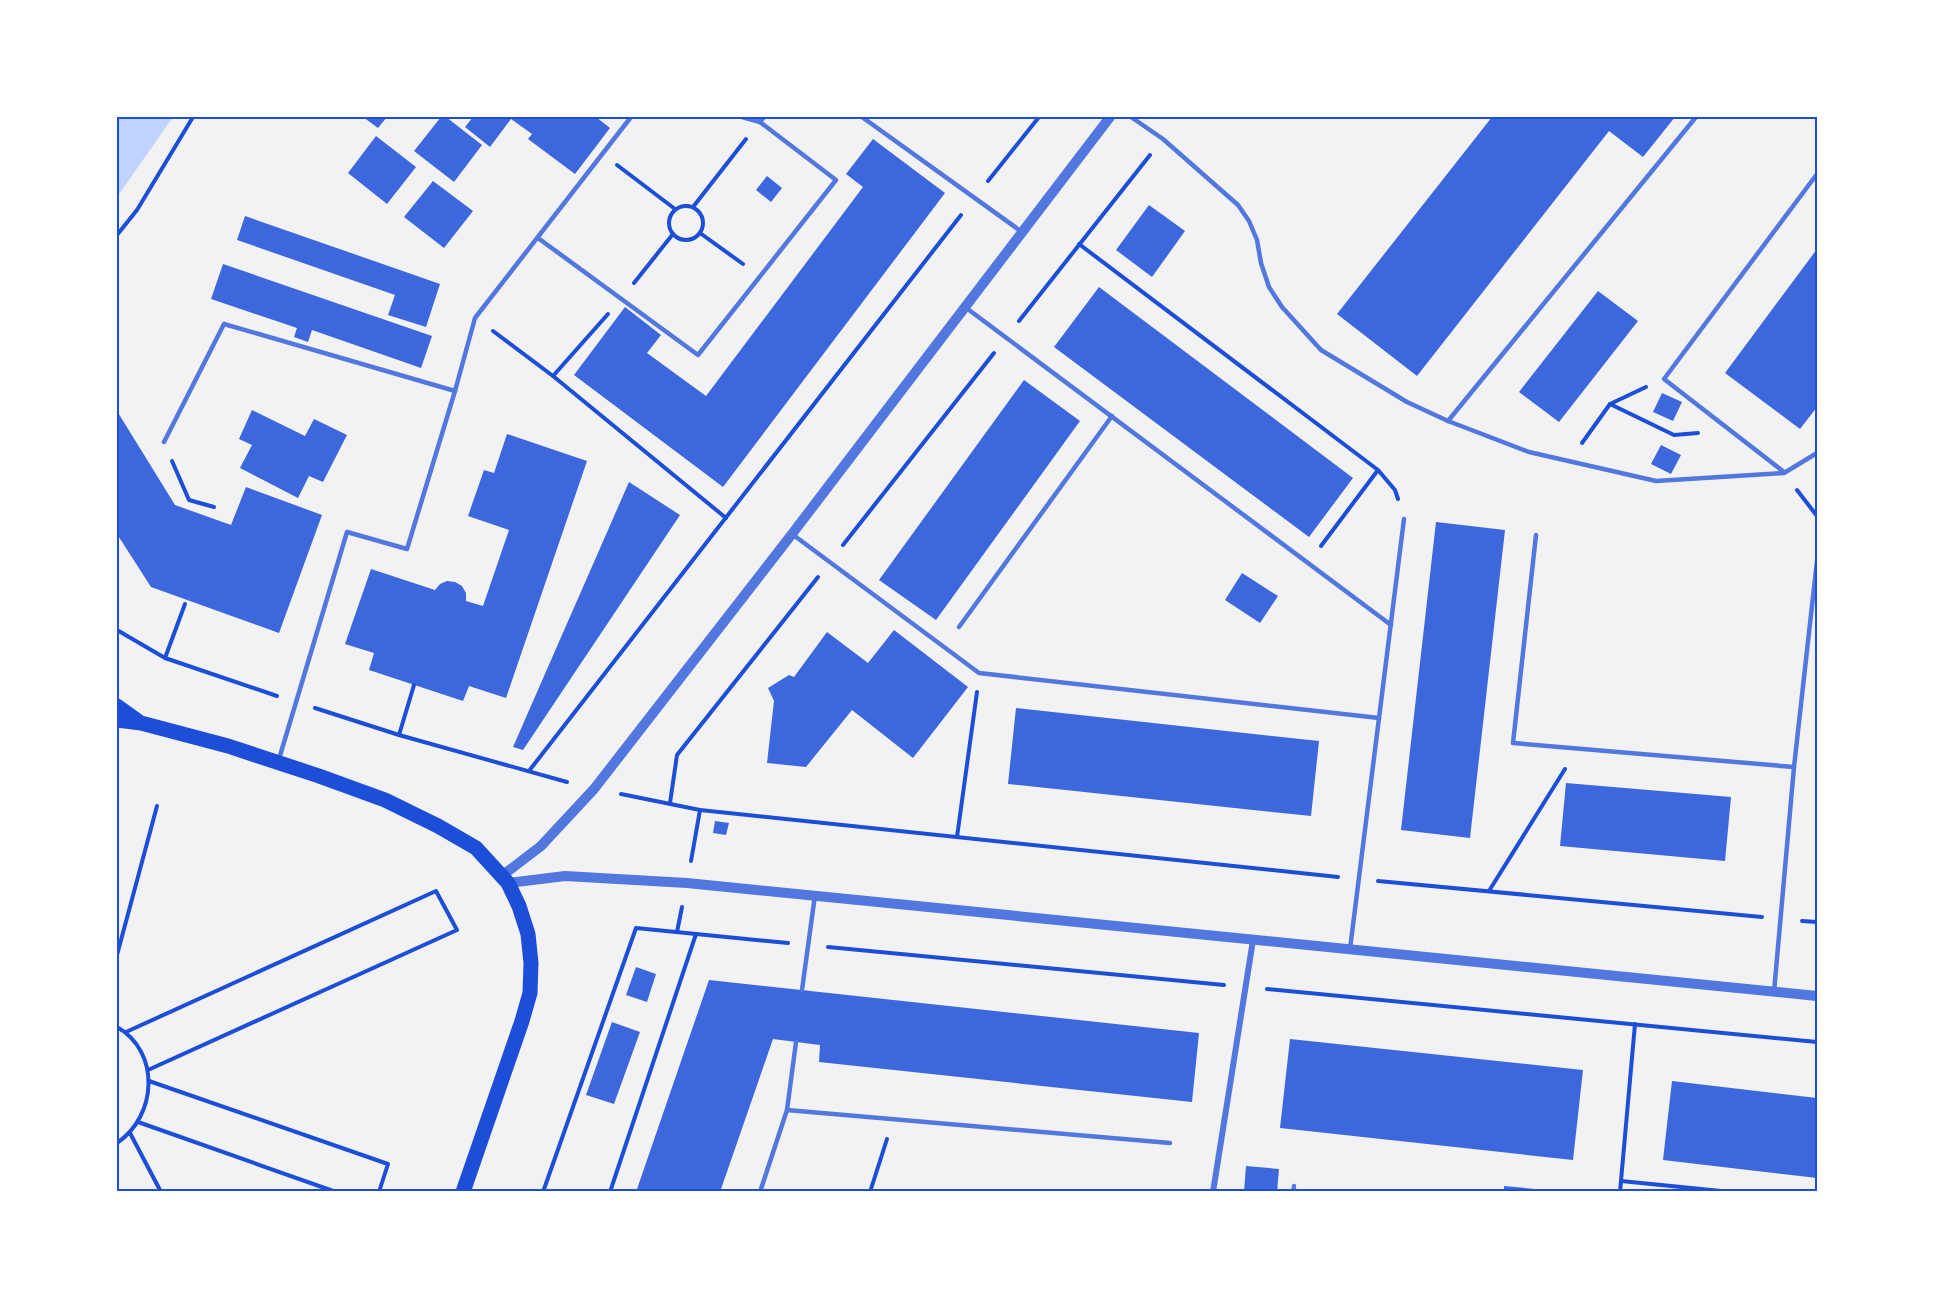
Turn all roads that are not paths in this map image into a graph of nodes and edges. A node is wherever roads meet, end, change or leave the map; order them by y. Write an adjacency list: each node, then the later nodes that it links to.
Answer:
1 (631, 117): 10 (lane)
2 (742, 117): 7 (lane)
3 (862, 117): 9 (lane)
4 (1110, 117): 9 (street)
5 (1131, 117): 14 (lane)
6 (1696, 117): 14 (lane)
7 (762, 119): 10 (lane)
8 (1817, 174): 17 (lane)
9 (1022, 232): 11 (street)
10 (538, 237): 12 (lane)
11 (965, 307): 13 (lane); 19 (street)
12 (455, 391): 15 (lane); 28 (lane)
13 (1112, 416): 22 (lane); 23 (lane)
14 (1448, 421): 17 (lane)
15 (164, 442)
16 (1817, 453): 17 (lane)
17 (1784, 473)
18 (1404, 519): 22 (lane)
19 (792, 534): 25 (lane); 30 (street)
20 (1536, 535): 29 (lane)
21 (1817, 561): 29 (lane)
22 (1391, 625): 25 (lane)
23 (959, 627)
24 (117, 706): 27 (main road)
25 (1379, 718): 33 (lane)
26 (117, 720): 27 (main road)
27 (141, 723): 28 (main road)
28 (279, 762): 30 (main road)
29 (1794, 767): 35 (lane)
30 (506, 879): 31 (street); 41 (main road)
31 (815, 895): 32 (street); 34 (lane)
32 (1253, 940): 33 (street); 43 (street)
33 (1350, 949): 35 (street)
34 (802, 990)
35 (1774, 992): 36 (street)
36 (1817, 996)
37 (796, 1042): 38 (lane)
38 (787, 1110): 39 (lane); 42 (lane)
39 (1170, 1143)
40 (1294, 1186): 44 (lane)
41 (463, 1192)
42 (760, 1192)
43 (1213, 1192)
44 (1293, 1192)

